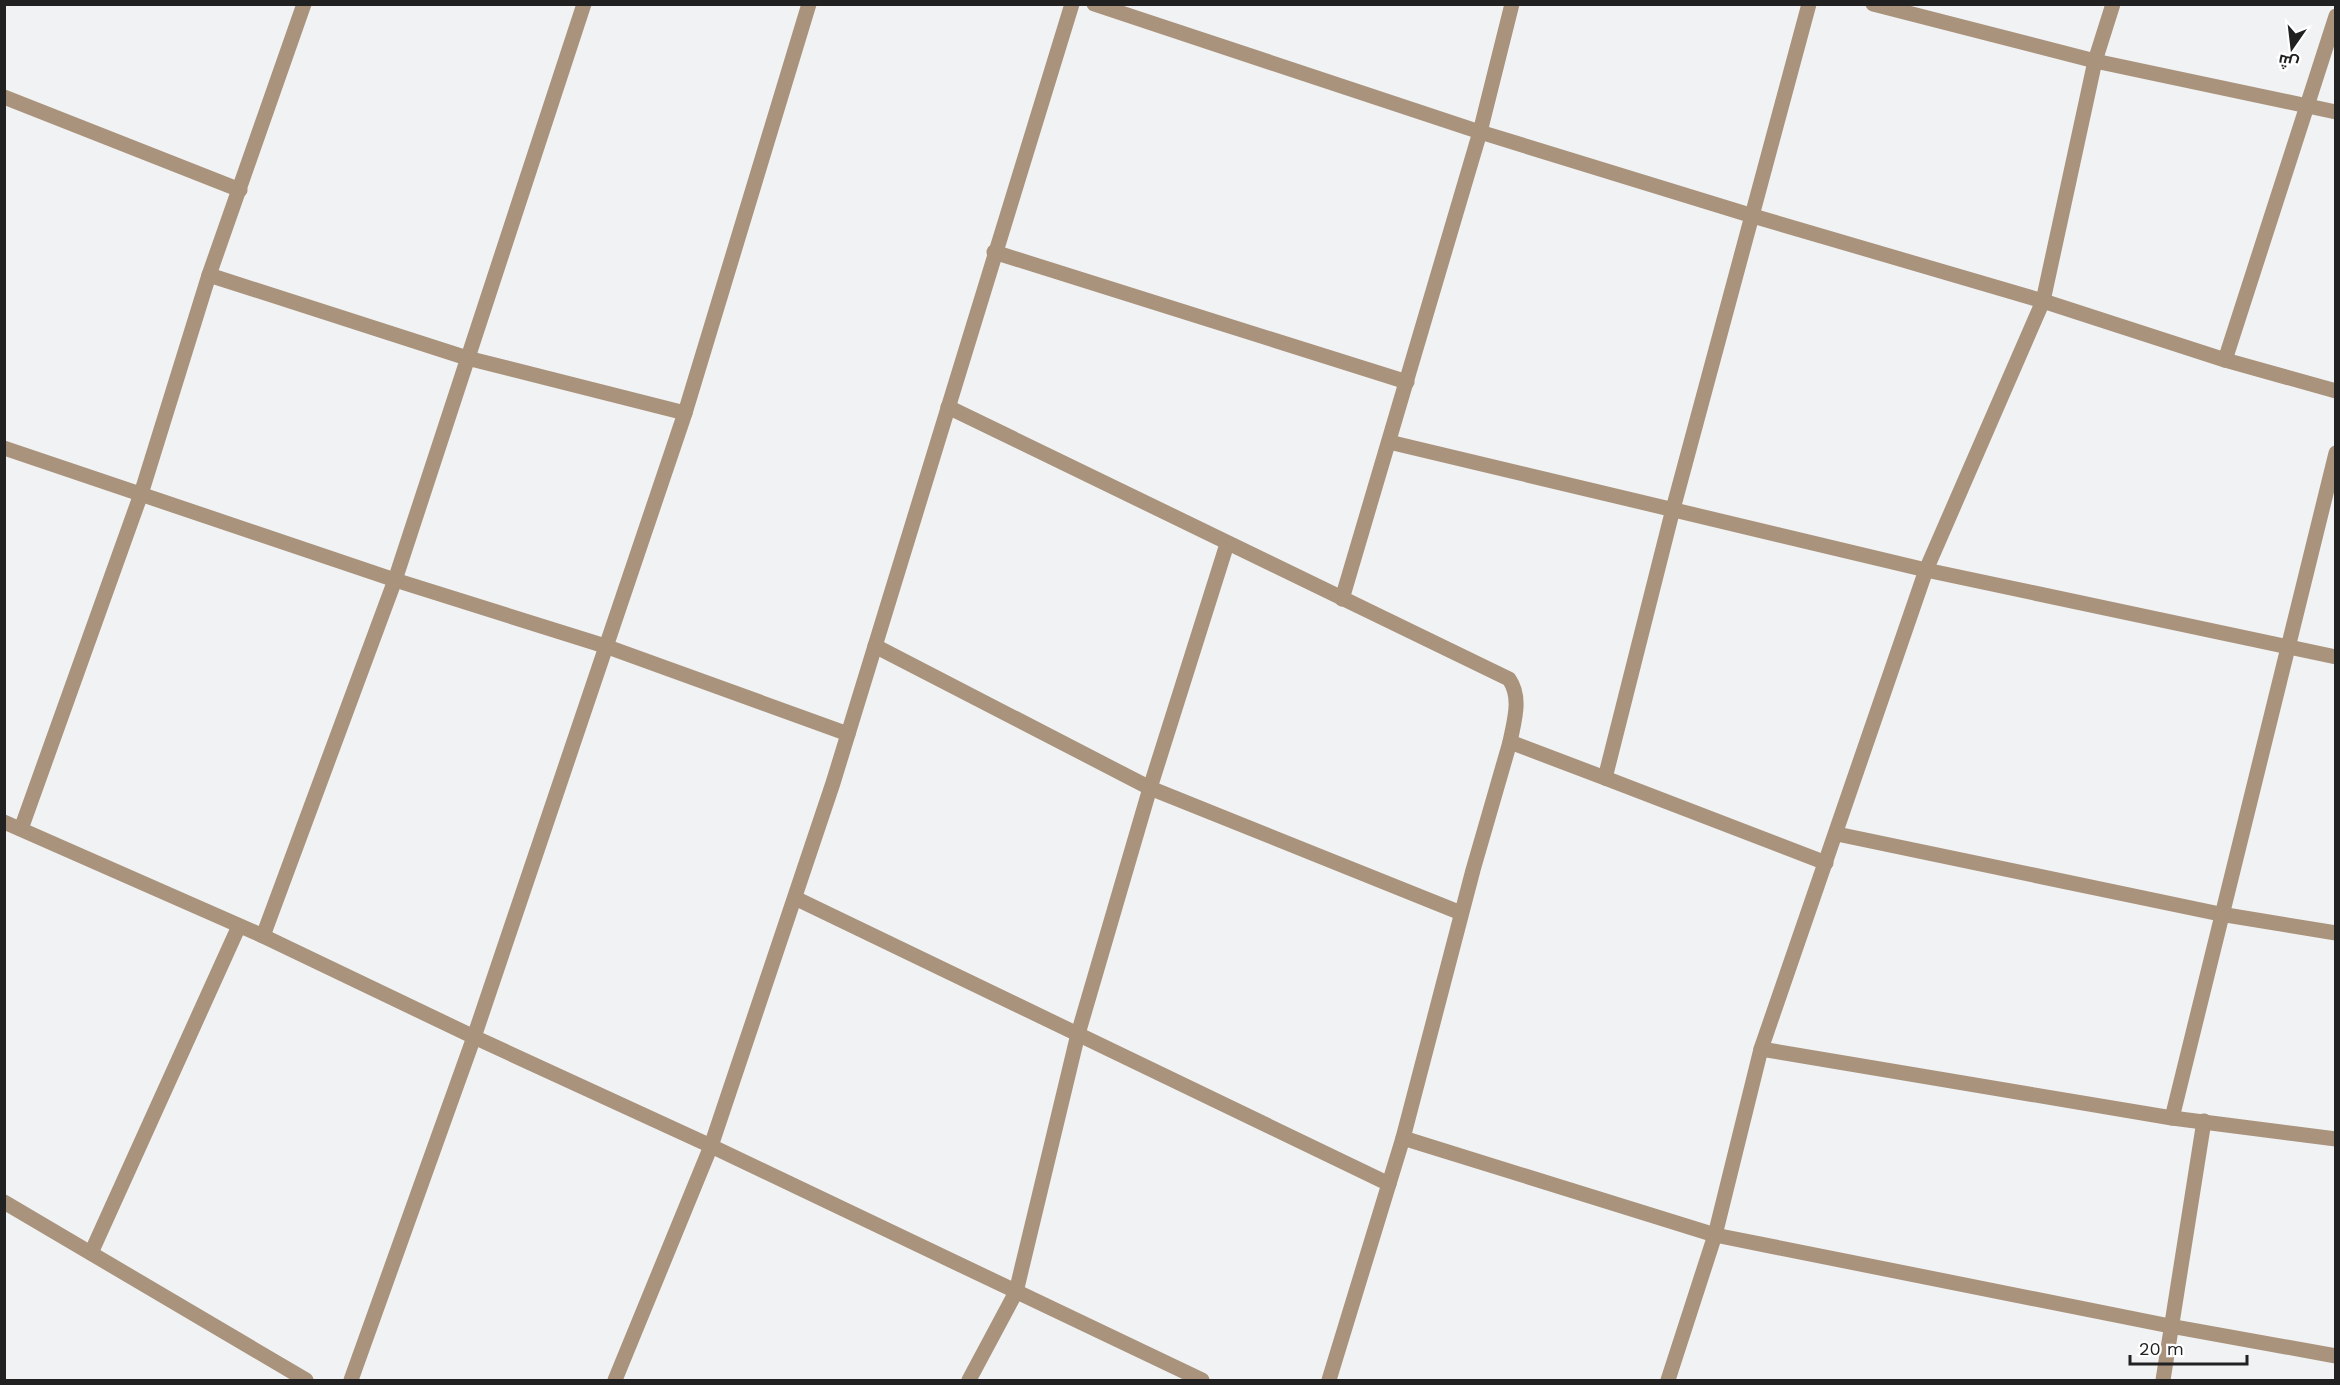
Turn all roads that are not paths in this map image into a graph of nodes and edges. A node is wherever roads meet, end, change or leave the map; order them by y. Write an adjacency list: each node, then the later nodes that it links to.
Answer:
1 (304, 4): 16 (street)
2 (584, 4): 21 (street)
3 (809, 4): 26 (street)
4 (1072, 4): 18 (street)
5 (1094, 4): 15 (street)
6 (1512, 4): 15 (street)
7 (1809, 4): 17 (street)
8 (1873, 4): 11 (street)
9 (2113, 4): 11 (street)
10 (2336, 16): 13 (street)
11 (2095, 61): 13 (street); 20 (street)
12 (4, 97): 16 (street)
13 (2306, 105): 14 (street); 22 (street)
14 (2336, 112)
15 (1480, 132): 17 (street); 23 (street)
16 (240, 190): 19 (street)
17 (1753, 216): 20 (street); 31 (street)
18 (994, 252): 23 (street); 25 (street)
19 (209, 275): 21 (street); 30 (street)
20 (2043, 301): 22 (street); 33 (street)
21 (467, 358): 26 (street); 34 (street)
22 (2225, 360): 24 (street)
23 (1407, 381): 27 (street)
24 (2336, 391)
25 (948, 407): 32 (street); 37 (street)
26 (685, 413): 36 (street)
27 (1389, 442): 31 (street); 35 (street)
28 (4, 448): 30 (street)
29 (2336, 453): 38 (street)
30 (141, 494): 34 (street); 45 (street)
31 (1673, 509): 33 (street); 42 (street)
32 (1227, 544): 35 (street); 43 (street)
33 (1926, 570): 38 (street); 46 (street)
34 (395, 580): 36 (street); 53 (street)
35 (1342, 599): 41 (street)
36 (605, 646): 40 (street); 55 (street)
37 (875, 646): 40 (street); 43 (street)
38 (2287, 646): 39 (street); 50 (street)
39 (2336, 657)
40 (848, 735): 48 (street)
41 (1510, 742): 42 (street); 49 (street)
42 (1605, 778): 47 (street)
43 (1150, 788): 49 (street); 54 (street)
44 (4, 822): 45 (street)
45 (21, 829): 51 (street)
46 (1837, 834): 47 (street); 50 (street)
47 (1826, 863): 56 (street)
48 (795, 898): 54 (street); 61 (street)
49 (1461, 913): 59 (street)
50 (2220, 914): 52 (street); 57 (street)
51 (239, 926): 53 (street); 65 (street)
52 (2336, 933)
53 (263, 936): 55 (street)
54 (1078, 1035): 62 (street); 66 (street)
55 (474, 1037): 61 (street); 70 (street)
56 (1761, 1049): 57 (street); 64 (street)
57 (2172, 1118): 58 (street)
58 (2204, 1121): 60 (street); 67 (street)
59 (1403, 1138): 62 (street); 64 (street)
60 (2336, 1139)
61 (711, 1146): 66 (street); 71 (street)
62 (1389, 1184): 74 (street)
63 (4, 1202): 65 (street)
64 (1715, 1235): 67 (street); 75 (street)
65 (92, 1253): 69 (street)
66 (1016, 1292): 72 (street); 73 (street)
67 (2170, 1326): 68 (street); 76 (street)
68 (2336, 1356)
69 (306, 1380)
70 (351, 1380)
71 (615, 1380)
72 (969, 1380)
73 (1202, 1380)
74 (1329, 1380)
75 (1668, 1380)
76 (2163, 1380)

